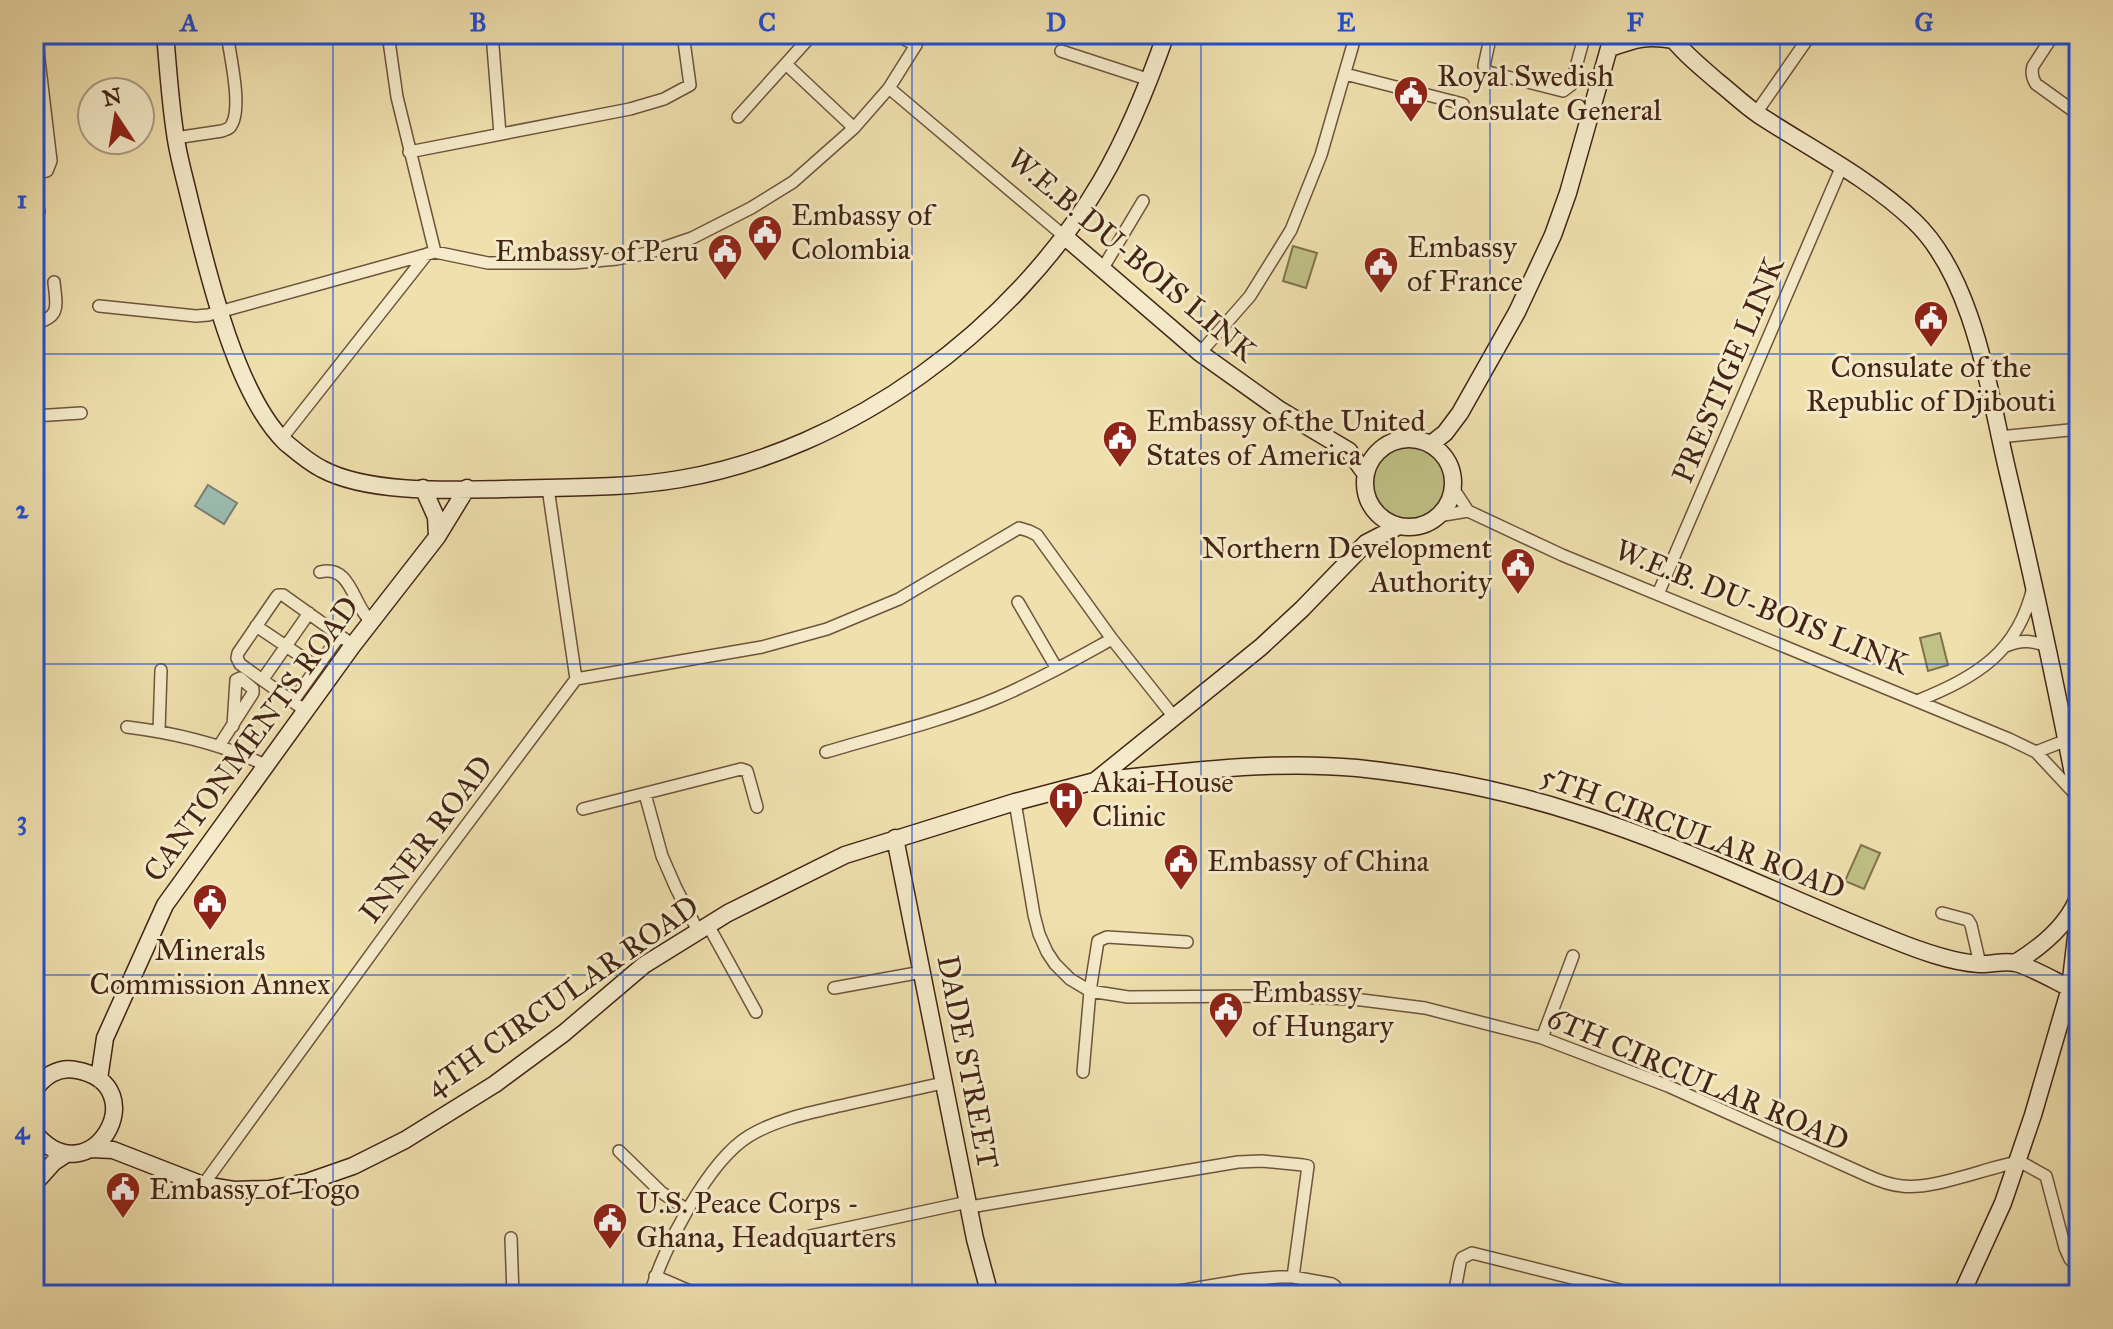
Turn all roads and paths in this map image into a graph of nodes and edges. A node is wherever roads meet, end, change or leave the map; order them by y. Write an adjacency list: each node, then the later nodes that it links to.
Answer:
1 (36, 34): 32 (street)
2 (165, 34): 29 (street)
3 (227, 34): 29 (street)
4 (388, 34): 30 (street)
5 (492, 34): 28 (street)
6 (683, 34): 28 (street)
7 (894, 34): 16 (street)
8 (1166, 34): 21 (street)
9 (1356, 34): 20 (street)
10 (1491, 34): 11 (street)
11 (1585, 34)
12 (1811, 34): 24 (street)
13 (2054, 34): 25 (street)
14 (810, 37): 19 (street)
15 (1671, 37): 17 (street); 24 (street)
16 (918, 40): 22 (street)
17 (1611, 41): 43 (street)
18 (1061, 51): 21 (street)
19 (787, 65): 26 (street); 27 (street)
20 (1345, 74): 23 (street); 41 (street)
21 (1150, 80): 34 (street)
22 (889, 88): 27 (street); 34 (street, W.E.B. DU-BOIS LINK)
23 (1463, 104)
24 (1756, 113): 31 (street)
25 (2079, 115)
26 (738, 117)
27 (854, 128): 35 (street)
28 (500, 134): 30 (street)
29 (175, 138): 39 (street)
30 (409, 152): 35 (street)
31 (1842, 166): 46 (street); 65 (street, PRESTIGE LINK)
32 (34, 174)
33 (1143, 201): 36 (street)
34 (1064, 236): 36 (street, W.E.B. DU-BOIS LINK); 55 (street)
35 (431, 253): 39 (street); 47 (street)
36 (1103, 268): 41 (street, W.E.B. DU-BOIS LINK)
37 (54, 282): 40 (street)
38 (99, 306): 39 (street)
39 (221, 313): 47 (street)
40 (34, 323)
41 (1200, 353): 50 (street, W.E.B. DU-BOIS LINK)
42 (81, 413): 44 (street)
43 (1460, 413): 48 (street); 51 (street)
44 (34, 416)
45 (2079, 429): 46 (street)
46 (1999, 437): 64 (street)
47 (282, 438): 53 (street)
48 (1431, 444): 49 (street); 51 (street)
49 (1379, 450): 50 (street); 52 (street)
50 (1349, 451): 52 (street, W.E.B. DU-BOIS LINK)
51 (1450, 465): 56 (street)
52 (1365, 473): 58 (street)
53 (423, 488): 54 (street); 61 (street)
54 (467, 488): 55 (street); 61 (street, CANTONMENTS ROAD)
55 (548, 488): 79 (street)
56 (1453, 488): 57 (street); 59 (street)
57 (1468, 511): 59 (street); 65 (street, W.E.B. DU-BOIS LINK)
58 (1375, 512): 60 (street); 62 (street, 4TH CIRCULAR ROAD)
59 (1438, 516): 60 (street)
60 (1399, 526): 62 (street, 4TH CIRCULAR ROAD)
61 (437, 537): 68 (street, CANTONMENTS ROAD)
62 (1366, 543): 82 (street, 4TH CIRCULAR ROAD)
63 (320, 572): 68 (street)
64 (2034, 582): 73 (street); 74 (street)
65 (1658, 594): 80 (street, W.E.B. DU-BOIS LINK)
66 (1018, 602): 76 (street)
67 (309, 613): 69 (street); 71 (street); 72 (street)
68 (371, 621): 71 (street, CANTONMENTS ROAD)
69 (256, 626): 72 (street); 78 (street)
70 (1112, 639): 76 (street); 79 (street); 82 (street)
71 (347, 640): 75 (street); 81 (street, CANTONMENTS ROAD)
72 (286, 645): 75 (street); 78 (street)
73 (2048, 646): 74 (street); 86 (street)
74 (2006, 647): 80 (street)
75 (317, 667): 81 (street)
76 (1057, 669): 88 (street)
77 (161, 670): 85 (street)
78 (263, 679): 81 (street)
79 (576, 679): 126 (street, INNER ROAD)
80 (1917, 701): 89 (street, W.E.B. DU-BOIS LINK)
81 (299, 706): 90 (street, CANTONMENTS ROAD)
82 (1174, 717): 91 (street, 4TH CIRCULAR ROAD)
83 (233, 726): 87 (street)
84 (127, 727): 85 (street)
85 (159, 731): 87 (street)
86 (2067, 740): 89 (street); 93 (street)
87 (219, 746): 90 (street)
88 (826, 752)
89 (2036, 752): 93 (street, W.E.B. DU-BOIS LINK)
90 (265, 765): 111 (street, CANTONMENTS ROAD)
91 (1095, 781): 94 (street, 4TH CIRCULAR ROAD); 105 (street, 5TH CIRCULAR ROAD)
92 (645, 794): 95 (street); 96 (street); 101 (street)
93 (2078, 800)
94 (1015, 802): 97 (street, 4TH CIRCULAR ROAD); 109 (street, 6TH CIRCULAR ROAD)
95 (757, 807)
96 (583, 809)
97 (895, 838): 101 (street, 4TH CIRCULAR ROAD); 106 (street, DADE STREET)
98 (2079, 895): 104 (street)
99 (2079, 911): 108 (street)
100 (1942, 913): 105 (street)
101 (703, 928): 110 (street); 126 (street, 4TH CIRCULAR ROAD)
102 (1187, 942): 109 (street)
103 (1573, 956): 112 (street)
104 (2015, 963): 105 (street, 5TH CIRCULAR ROAD); 108 (street, 5TH CIRCULAR ROAD)
105 (1980, 964)
106 (922, 972): 107 (street); 117 (street, DADE STREET)
107 (834, 988)
108 (2074, 990): 125 (street)
109 (1090, 991): 112 (street, 6TH CIRCULAR ROAD); 115 (street)
110 (756, 1012)
111 (105, 1038): 113 (street); 116 (street)
112 (1542, 1038): 125 (street, 6TH CIRCULAR ROAD)
113 (69, 1069): 114 (street); 116 (street)
114 (41, 1072): 118 (street)
115 (1083, 1072)
116 (99, 1079): 119 (street)
117 (943, 1083): 128 (street, DADE STREET); 129 (street)
118 (34, 1091)
119 (111, 1127): 121 (street); 124 (street)
120 (34, 1134): 123 (street); 127 (street)
121 (91, 1149): 123 (street); 124 (street, 4TH CIRCULAR ROAD)
122 (619, 1151): 129 (street)
123 (66, 1154): 127 (street)
124 (128, 1156): 126 (street, 4TH CIRCULAR ROAD)
125 (2018, 1161): 132 (street); 143 (street)
126 (203, 1185)
127 (35, 1190)
128 (969, 1205): 130 (street); 134 (street); 138 (street, DADE STREET)
129 (687, 1210): 133 (street)
130 (810, 1236)
131 (511, 1238): 135 (street)
132 (2079, 1268)
133 (655, 1276): 136 (street); 137 (street)
134 (1293, 1277): 139 (street); 140 (street)
135 (513, 1295)
136 (650, 1295)
137 (699, 1295)
138 (990, 1295)
139 (1155, 1295)
140 (1334, 1295)
141 (1454, 1295): 142 (street)
142 (1640, 1295)
143 (1961, 1295)

